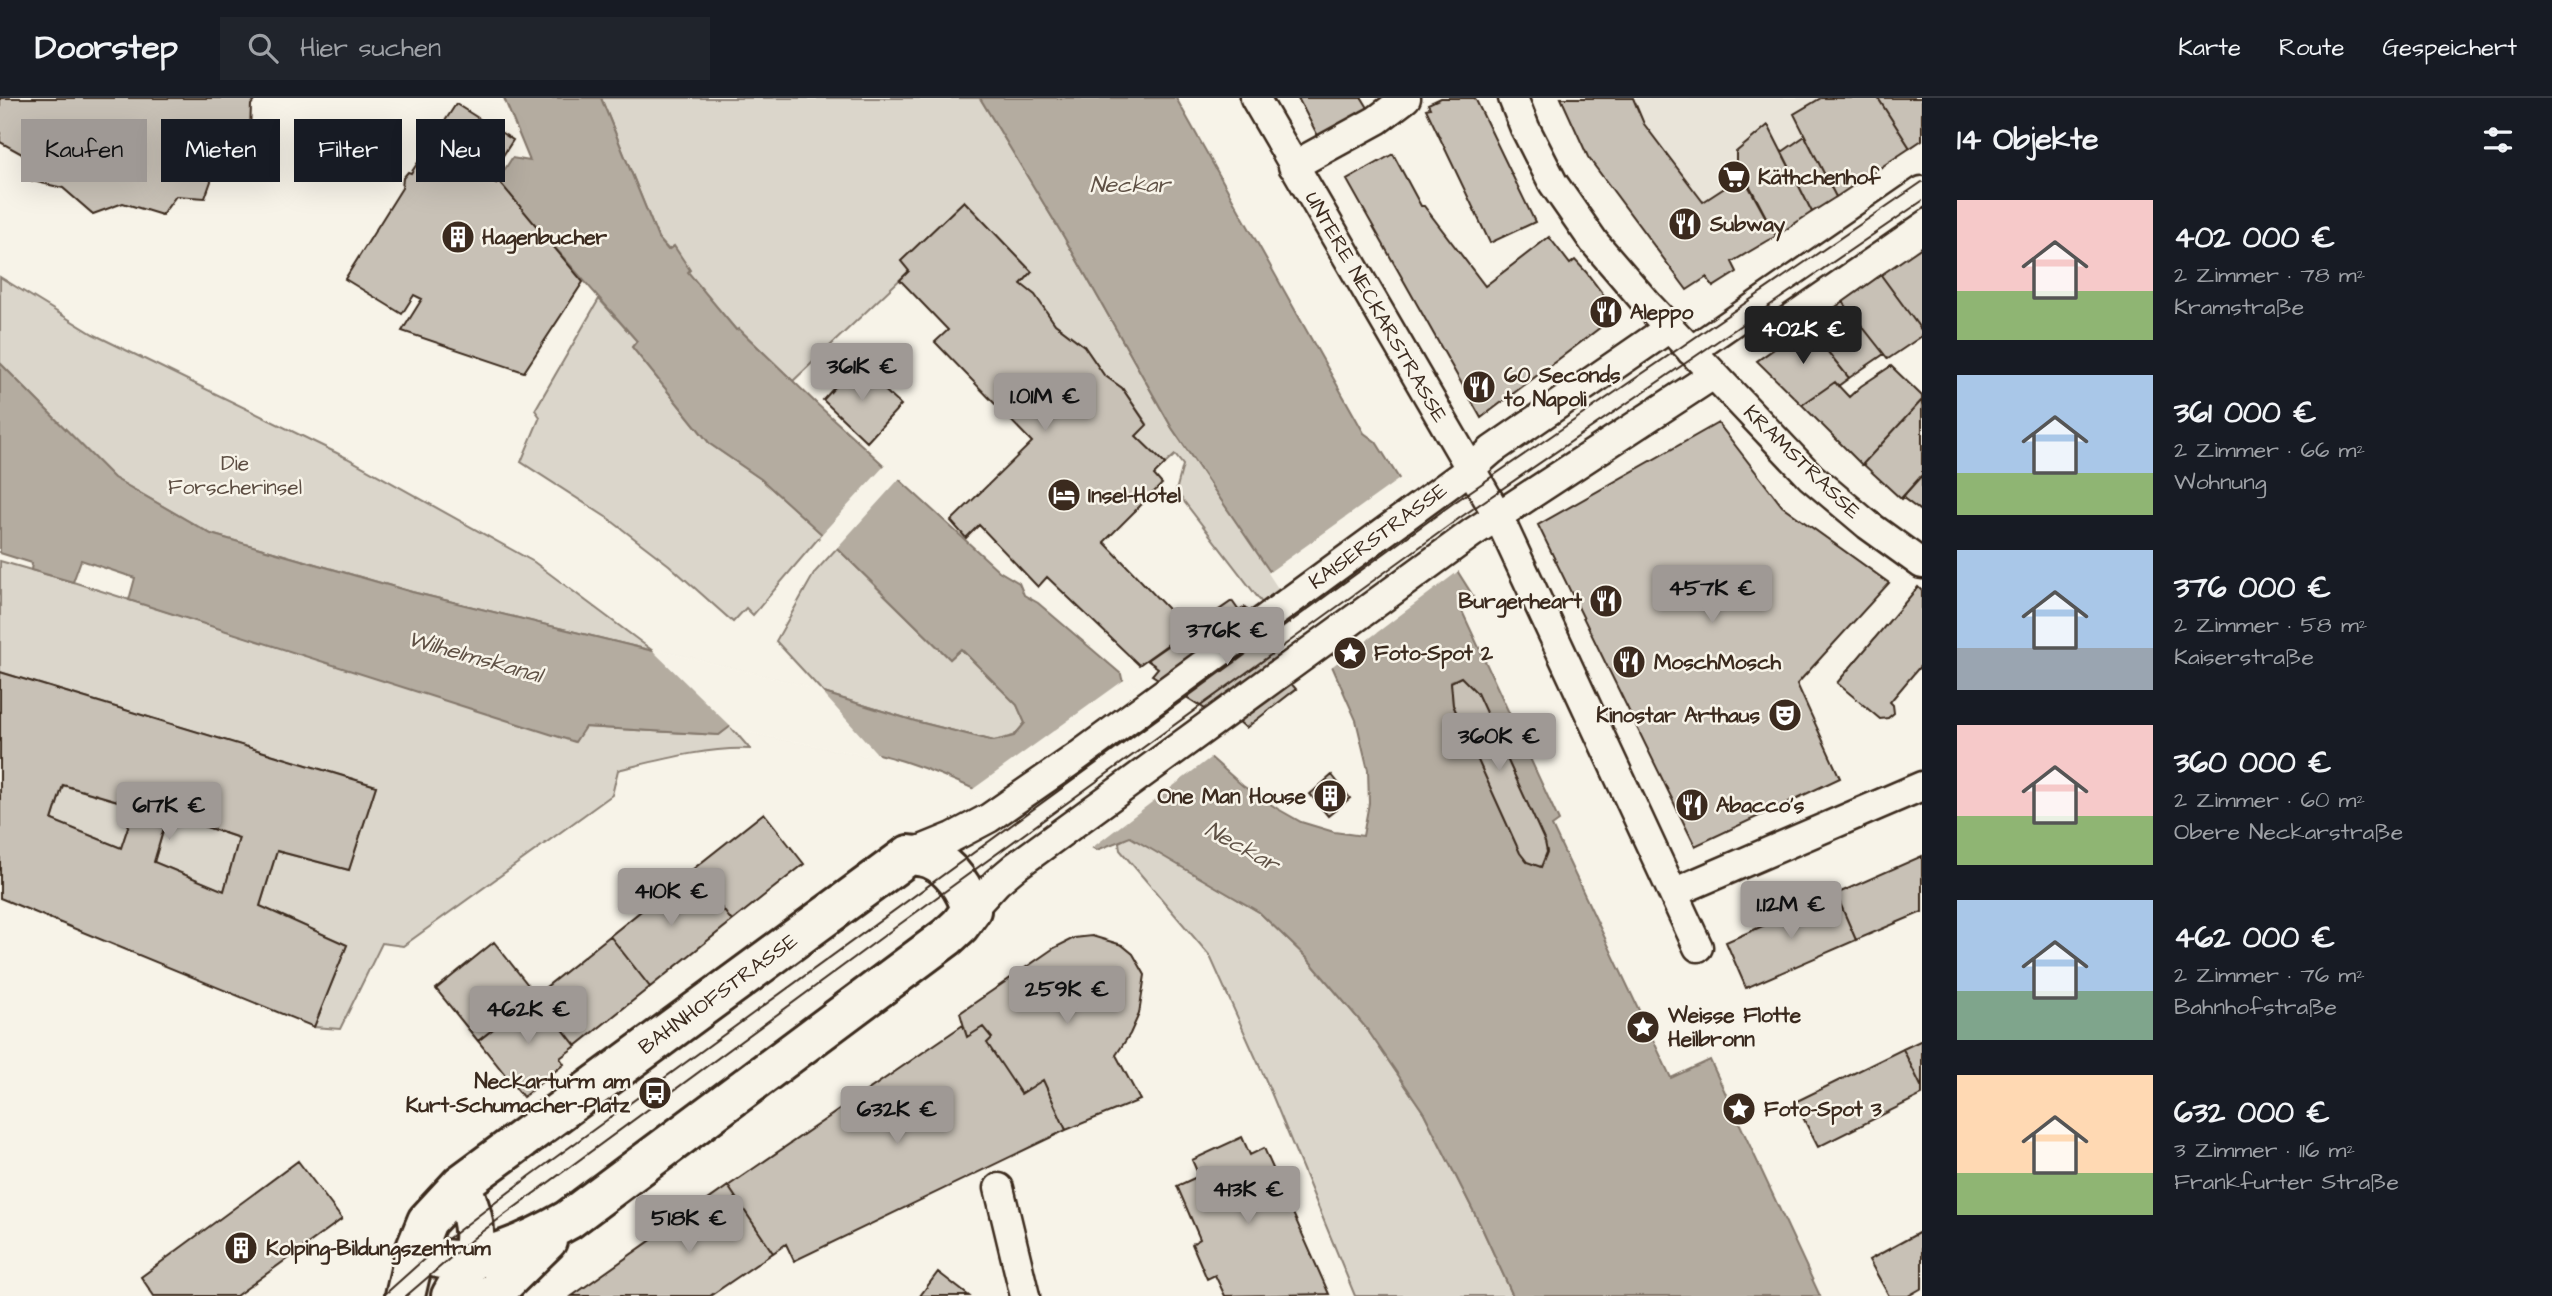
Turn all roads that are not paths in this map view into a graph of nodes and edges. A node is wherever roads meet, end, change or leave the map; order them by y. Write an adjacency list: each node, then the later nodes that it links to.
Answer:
1 (1255, 98): 4 (street, UNTERE NECKARSTRASSE)
2 (1406, 98): 4 (street)
3 (1513, 98): 6 (street, KRAMSTRASSE)
4 (1293, 166): 9 (street, UNTERE NECKARSTRASSE)
5 (1922, 191): 7 (street)
6 (1670, 328): 7 (street, KRAMSTRASSE); 9 (street, KAISERSTRASSE)
7 (1691, 351): 8 (street, KRAMSTRASSE)
8 (1713, 376): 10 (street); 11 (street, KRAMSTRASSE)
9 (1470, 469): 10 (street, UNTERE NECKARSTRASSE); 13 (street, KAISERSTRASSE)
10 (1498, 516): 14 (street, UNTERE NECKARSTRASSE); 15 (street)
11 (1922, 564)
12 (1922, 786): 14 (street)
13 (909, 855): 15 (street); 17 (street, BAHNHOFSTRASSE)
14 (1673, 893): 16 (street, UNTERE NECKARSTRASSE)
15 (959, 924): 19 (street)
16 (1698, 947)
17 (461, 1184): 20 (street, BAHNHOFSTRASSE); 21 (street)
18 (999, 1188): 25 (street)
19 (568, 1220): 21 (street); 24 (street)
20 (416, 1248): 21 (street); 22 (street, BAHNHOFSTRASSE)
21 (470, 1259): 23 (street)
22 (404, 1296)
23 (451, 1296)
24 (491, 1296)
25 (1025, 1296)

